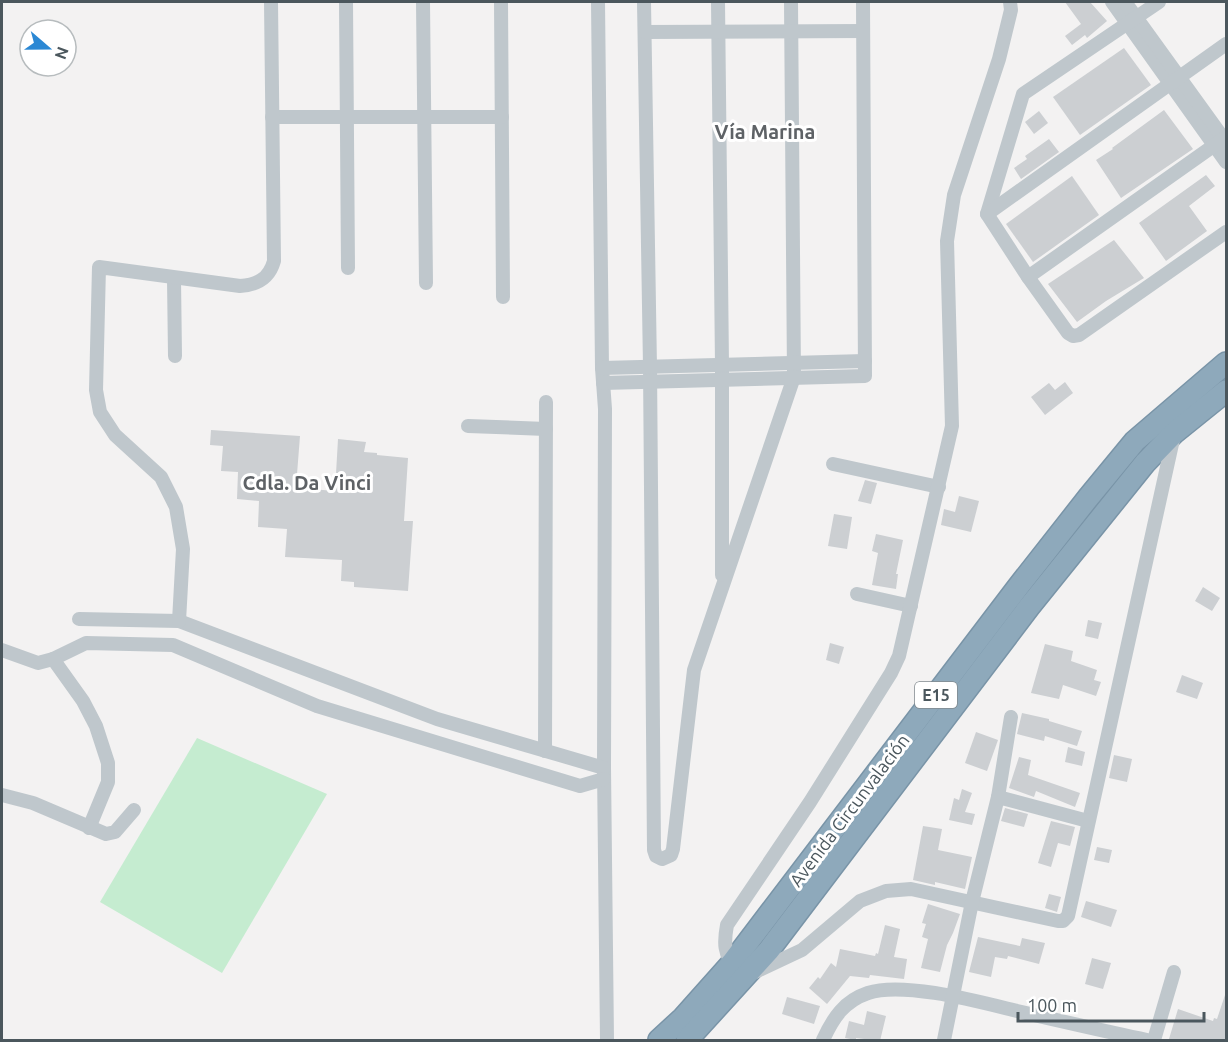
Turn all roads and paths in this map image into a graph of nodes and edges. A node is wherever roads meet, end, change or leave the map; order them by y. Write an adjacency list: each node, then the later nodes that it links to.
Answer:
1 (271, 2): 22 (street)
2 (346, 2): 23 (street)
3 (423, 2): 21 (street)
4 (501, 2): 24 (street)
5 (598, 2): 36 (street)
6 (644, 2): 15 (street)
7 (718, 2): 16 (street)
8 (791, 2): 18 (street)
9 (863, 2): 17 (street)
10 (1010, 2): 47 (street)
11 (1112, 2): 14 (street)
12 (1125, 2): 14 (street)
13 (1159, 2): 14 (street)
14 (1133, 21): 20 (street); 27 (street)
15 (645, 32): 16 (street); 39 (street)
16 (718, 32): 18 (street); 38 (street)
17 (863, 32): 18 (street); 37 (street)
18 (792, 33): 37 (street)
19 (1227, 45): 20 (street)
20 (1175, 80): 25 (street); 27 (street)
21 (423, 116): 23 (street); 24 (street); 32 (street)
22 (272, 117): 23 (street); 31 (street)
23 (347, 117): 29 (street)
24 (502, 117): 33 (street)
25 (1223, 141): 26 (street); 30 (street)
26 (1227, 162)
27 (987, 214): 30 (street)
28 (1227, 232): 30 (street)
29 (348, 268)
30 (1028, 277)
31 (174, 279): 34 (street); 52 (street)
32 (426, 283)
33 (503, 297)
34 (176, 356)
35 (1227, 363): 64 (highway, Avenida Circunvalación / E15)
36 (602, 368): 39 (street); 40 (street)
37 (794, 371): 38 (street); 48 (street)
38 (722, 372): 39 (street); 48 (street)
39 (650, 374): 40 (street); 48 (street)
40 (603, 382): 57 (street)
41 (1227, 391): 45 (highway, Avenida Circunvalación / E15)
42 (546, 402): 44 (street)
43 (468, 426): 44 (street)
44 (546, 429): 56 (street)
45 (1174, 433): 61 (street); 64 (highway, Avenida Circunvalación / E15)
46 (833, 464): 47 (street)
47 (939, 487): 50 (street)
48 (722, 586)
49 (857, 594): 50 (street)
50 (911, 606): 64 (street)
51 (79, 619): 52 (street)
52 (179, 621): 56 (street)
53 (2, 650): 54 (street)
54 (53, 659): 57 (street); 62 (street)
55 (1011, 717): 59 (street)
56 (545, 751): 57 (street)
57 (604, 773): 67 (street)
58 (2, 795): 62 (street)
59 (998, 797): 61 (street); 63 (street)
60 (134, 810): 62 (street)
61 (1088, 821): 63 (street)
62 (89, 828)
63 (972, 902): 64 (street); 66 (street)
64 (739, 970): 68 (highway, Avenida Circunvalación / E15); 69 (highway, Avenida Circunvalación / E15)
65 (1174, 972): 73 (street)
66 (952, 996): 70 (street); 71 (street); 72 (street)
67 (607, 1041)
68 (659, 1041)
69 (687, 1041)
70 (823, 1041)
71 (944, 1041)
72 (1147, 1041)
73 (1154, 1041)

